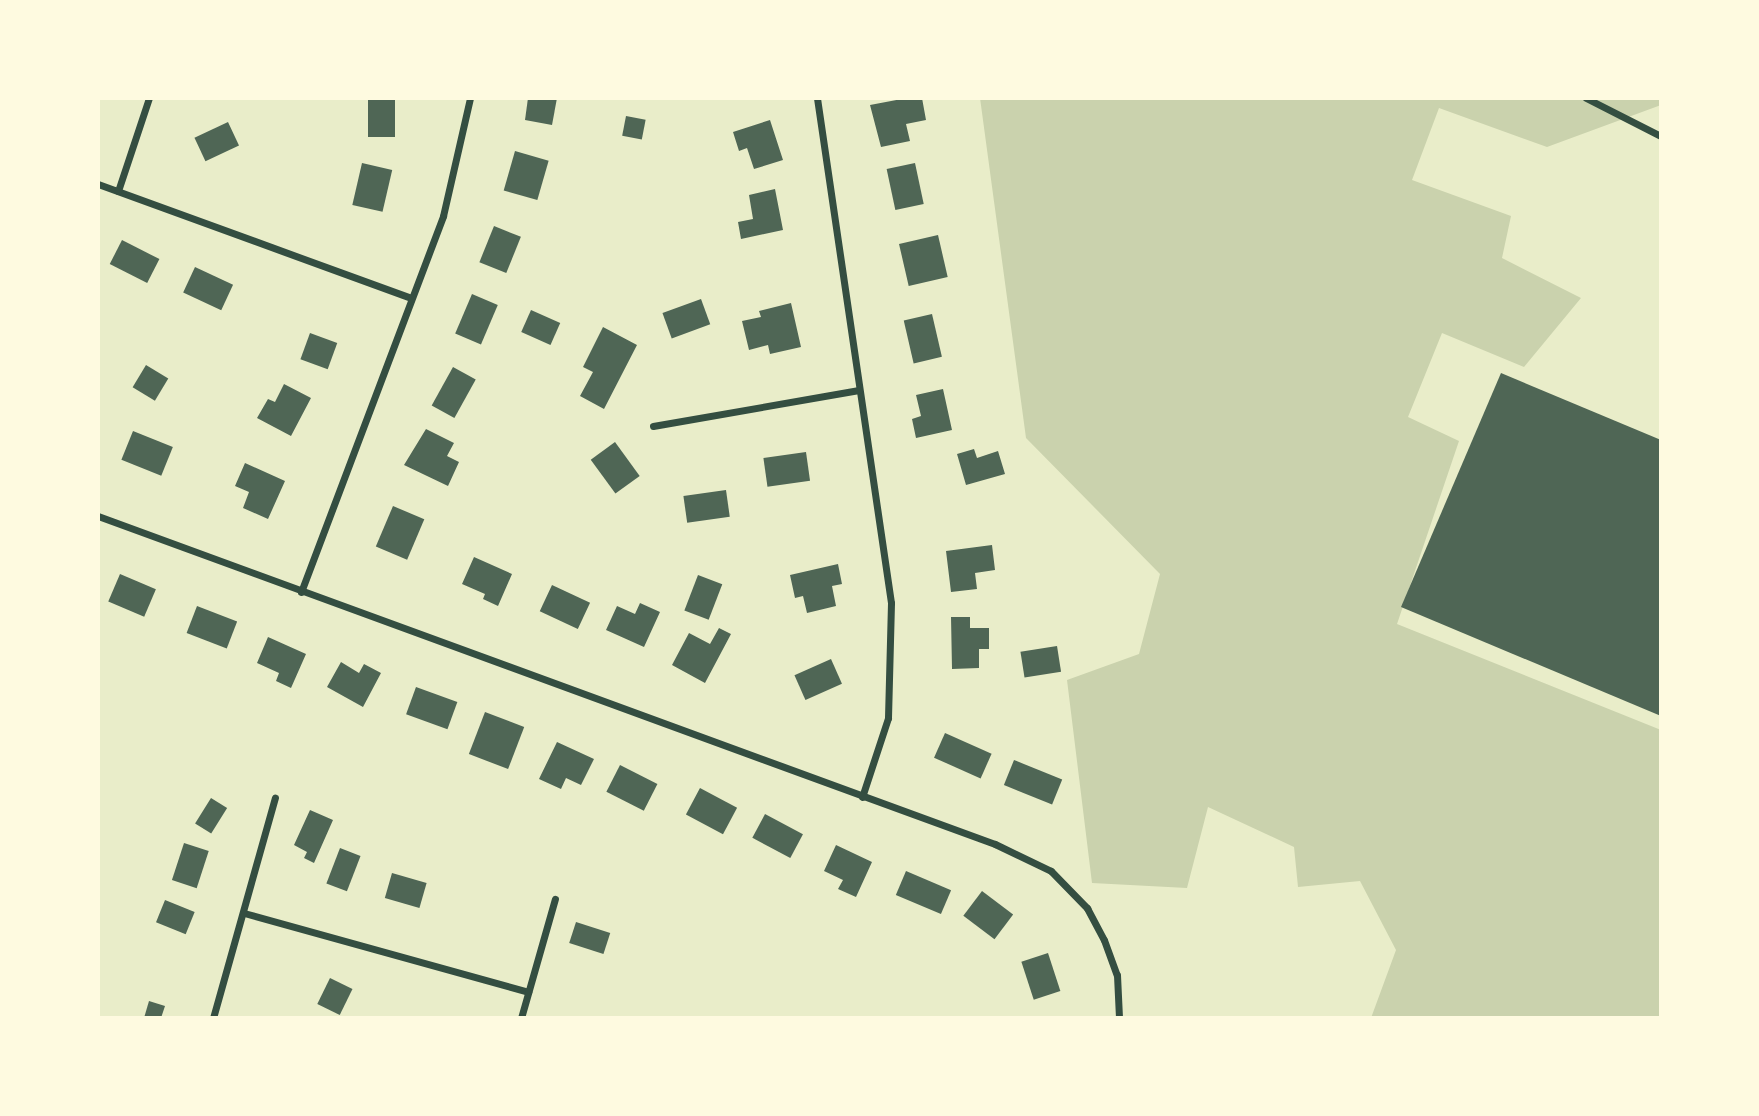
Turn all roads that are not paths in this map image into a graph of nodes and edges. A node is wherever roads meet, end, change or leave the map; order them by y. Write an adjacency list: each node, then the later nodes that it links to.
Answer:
1 (149, 98): 7 (street)
2 (470, 98): 8 (street)
3 (817, 98): 9 (street)
4 (1586, 98): 5 (street)
5 (1661, 136)
6 (98, 184): 7 (street)
7 (118, 191): 8 (street)
8 (411, 298): 12 (street)
9 (859, 390): 10 (street); 13 (street)
10 (653, 426)
11 (98, 516): 12 (street)
12 (301, 592): 13 (street)
13 (862, 797): 20 (street)
14 (275, 798): 16 (street)
15 (555, 899): 17 (street)
16 (244, 913): 17 (street); 18 (street)
17 (528, 992): 19 (street)
18 (213, 1018)
19 (520, 1018)
20 (1119, 1018)

